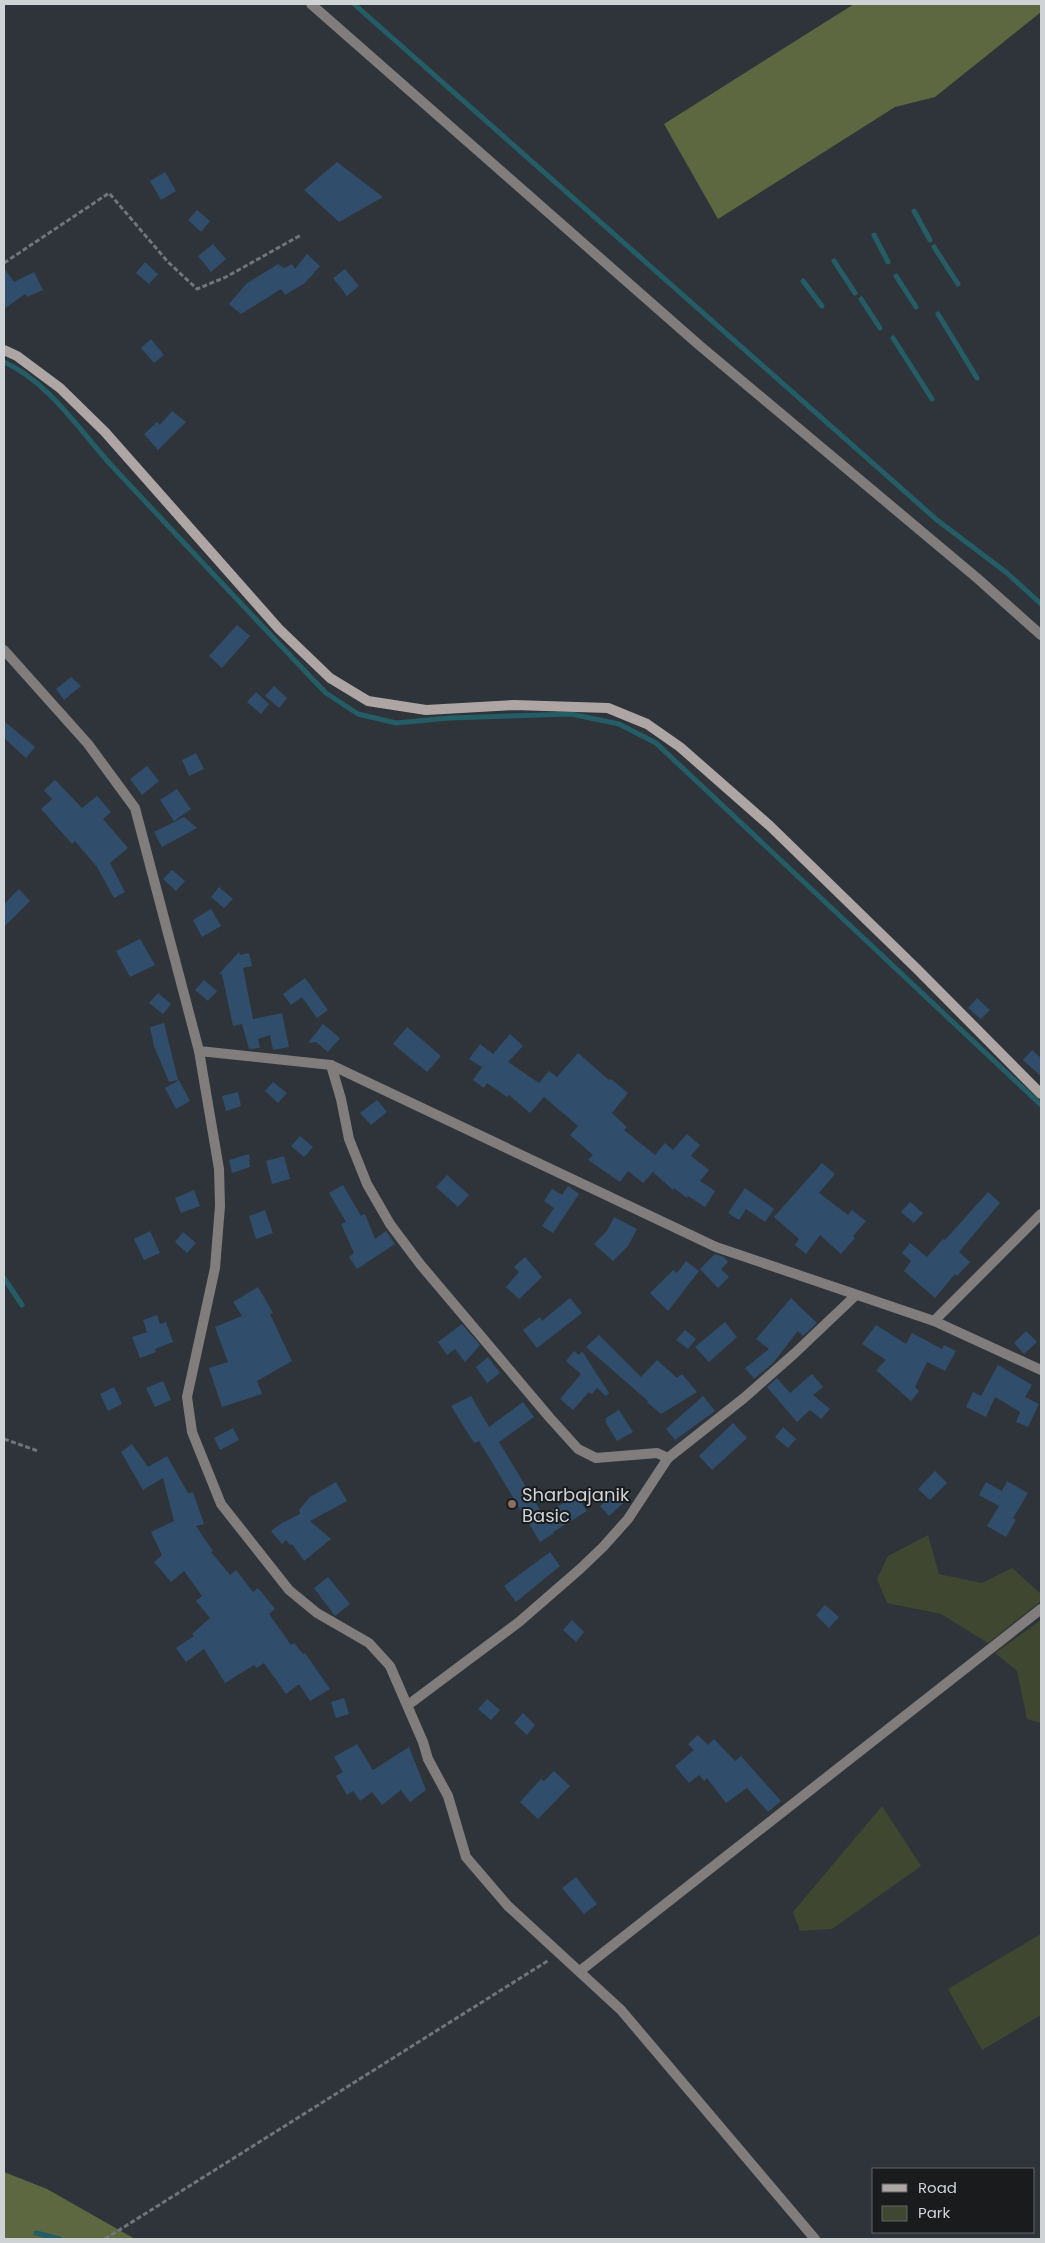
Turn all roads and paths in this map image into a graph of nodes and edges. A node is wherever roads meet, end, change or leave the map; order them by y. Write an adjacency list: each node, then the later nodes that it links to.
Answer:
1 (311, 4): 5 (street)
2 (300, 235): 3 (path)
3 (4, 264)
4 (4, 350): 9 (street)
5 (1041, 635)
6 (4, 650): 7 (street)
7 (199, 1051): 8 (street); 18 (street)
8 (331, 1065): 11 (street); 16 (street)
9 (1041, 1094)
10 (1041, 1214): 12 (street)
11 (856, 1295): 12 (street); 16 (street)
12 (934, 1321): 13 (street)
13 (1041, 1370)
14 (4, 1439): 15 (path)
15 (38, 1451)
16 (668, 1458): 18 (street)
17 (1041, 1609): 20 (street)
18 (408, 1704): 19 (street)
19 (559, 1953): 20 (street); 21 (path)
20 (580, 1971): 22 (street)
21 (105, 2239)
22 (815, 2239)

